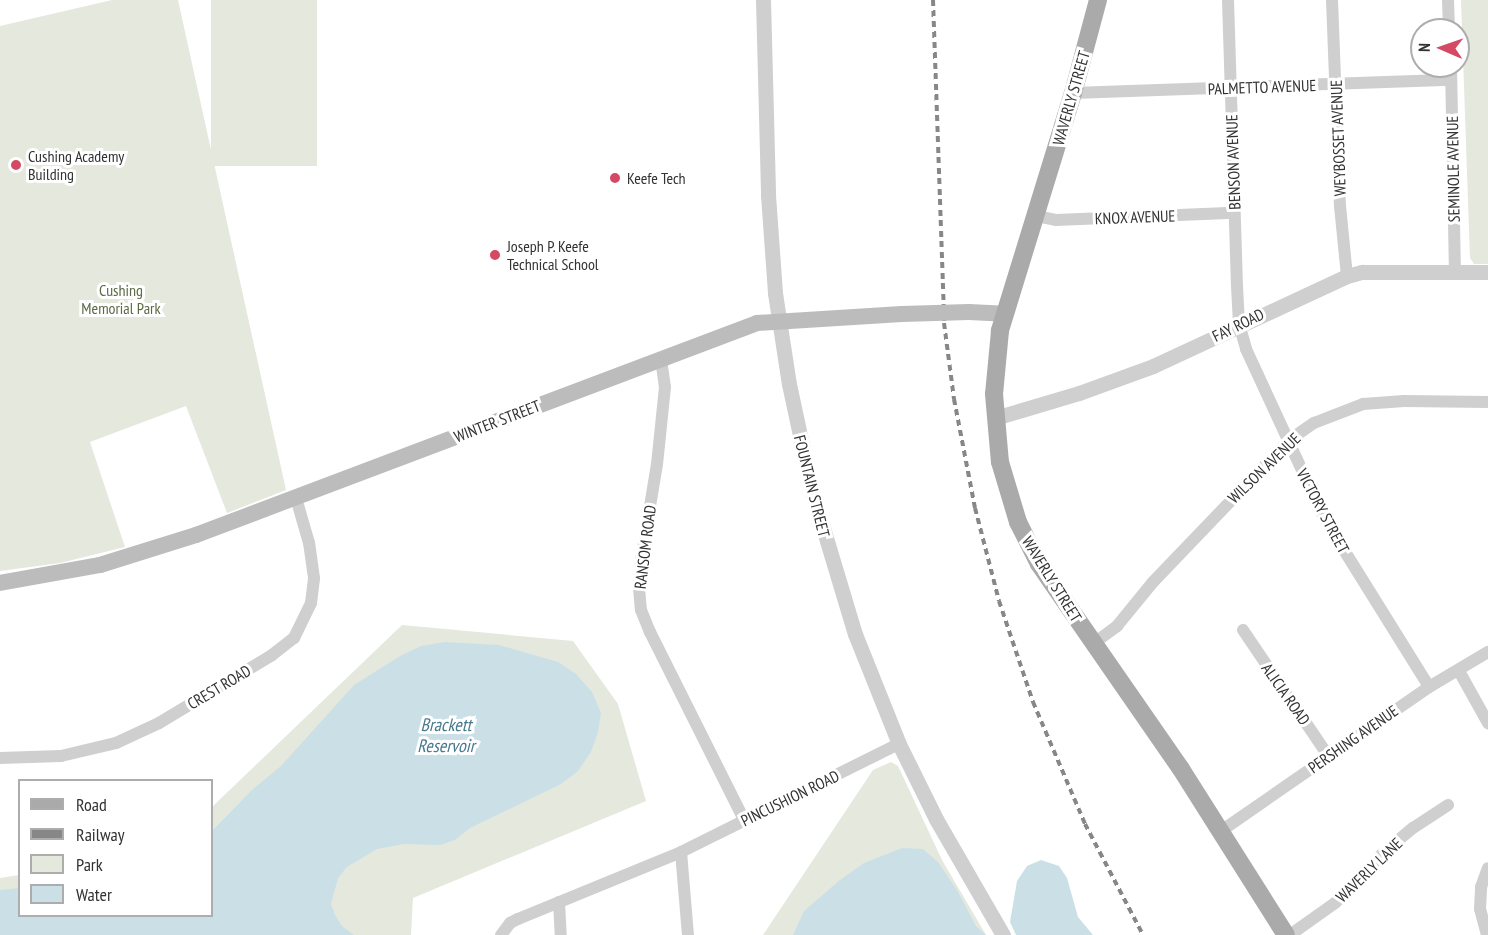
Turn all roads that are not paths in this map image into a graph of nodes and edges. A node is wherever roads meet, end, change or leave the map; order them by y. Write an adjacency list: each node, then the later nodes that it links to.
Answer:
1 (763, 0): 17 (street, FOUNTAIN STREET)
2 (1098, 0): 10 (main road, WAVERLY STREET)
3 (1228, 0): 9 (street, BENSON AVENUE)
4 (1332, 0): 8 (street, WEYBOSSET AVENUE)
5 (1448, 0): 6 (street)
6 (1449, 18)
7 (1451, 80): 8 (street, PALMETTO AVENUE); 13 (street, SEMINOLE AVENUE)
8 (1335, 84): 9 (street, PALMETTO AVENUE); 15 (street, WEYBOSSET AVENUE)
9 (1231, 88): 10 (street, PALMETTO AVENUE); 11 (street, BENSON AVENUE)
10 (1073, 93): 12 (main road, WAVERLY STREET)
11 (1234, 213): 12 (street, KNOX AVENUE); 18 (street, BENSON AVENUE)
12 (1036, 216): 16 (main road, WAVERLY STREET)
13 (1455, 272): 14 (street, FAY ROAD); 15 (street, FAY ROAD)
14 (1488, 273)
15 (1347, 276): 18 (street, FAY ROAD)
16 (1004, 314): 17 (main road, WINTER STREET, bridge); 21 (main road, WAVERLY STREET)
17 (779, 321): 19 (main road, WINTER STREET); 31 (street, FOUNTAIN STREET)
18 (1239, 324): 21 (street, FAY ROAD); 22 (street, VICTORY STREET)
19 (661, 359): 23 (main road, WINTER STREET); 35 (street, RANSOM ROAD)
20 (1488, 402): 22 (street, WILSON AVENUE)
21 (994, 418): 26 (main road, WAVERLY STREET)
22 (1288, 441): 26 (street, WILSON AVENUE); 29 (street, VICTORY STREET)
23 (296, 498): 24 (main road, WINTER STREET); 33 (street, CREST ROAD)
24 (0, 583)
25 (1243, 630): 32 (street, ALICIA ROAD)
26 (1094, 643): 36 (main road, WAVERLY STREET)
27 (1488, 652): 28 (street, PERSHING AVENUE)
28 (1459, 671): 29 (street, PERSHING AVENUE); 30 (street)
29 (1429, 687): 32 (street, PERSHING AVENUE)
30 (1488, 723)
31 (899, 744): 35 (street, PINCUSHION ROAD); 43 (street, FOUNTAIN STREET)
32 (1329, 757): 36 (street, PERSHING AVENUE)
33 (0, 758)
34 (1448, 805): 44 (street, WAVERLY LANE)
35 (744, 820): 37 (street, PINCUSHION ROAD)
36 (1221, 831): 44 (main road, WAVERLY STREET)
37 (681, 852): 39 (street, PINCUSHION ROAD); 42 (street)
38 (1488, 868): 45 (street)
39 (559, 902): 40 (street, PINCUSHION ROAD); 41 (street)
40 (501, 935)
41 (561, 935)
42 (688, 935)
43 (1003, 935)
44 (1288, 935)
45 (1487, 935)

